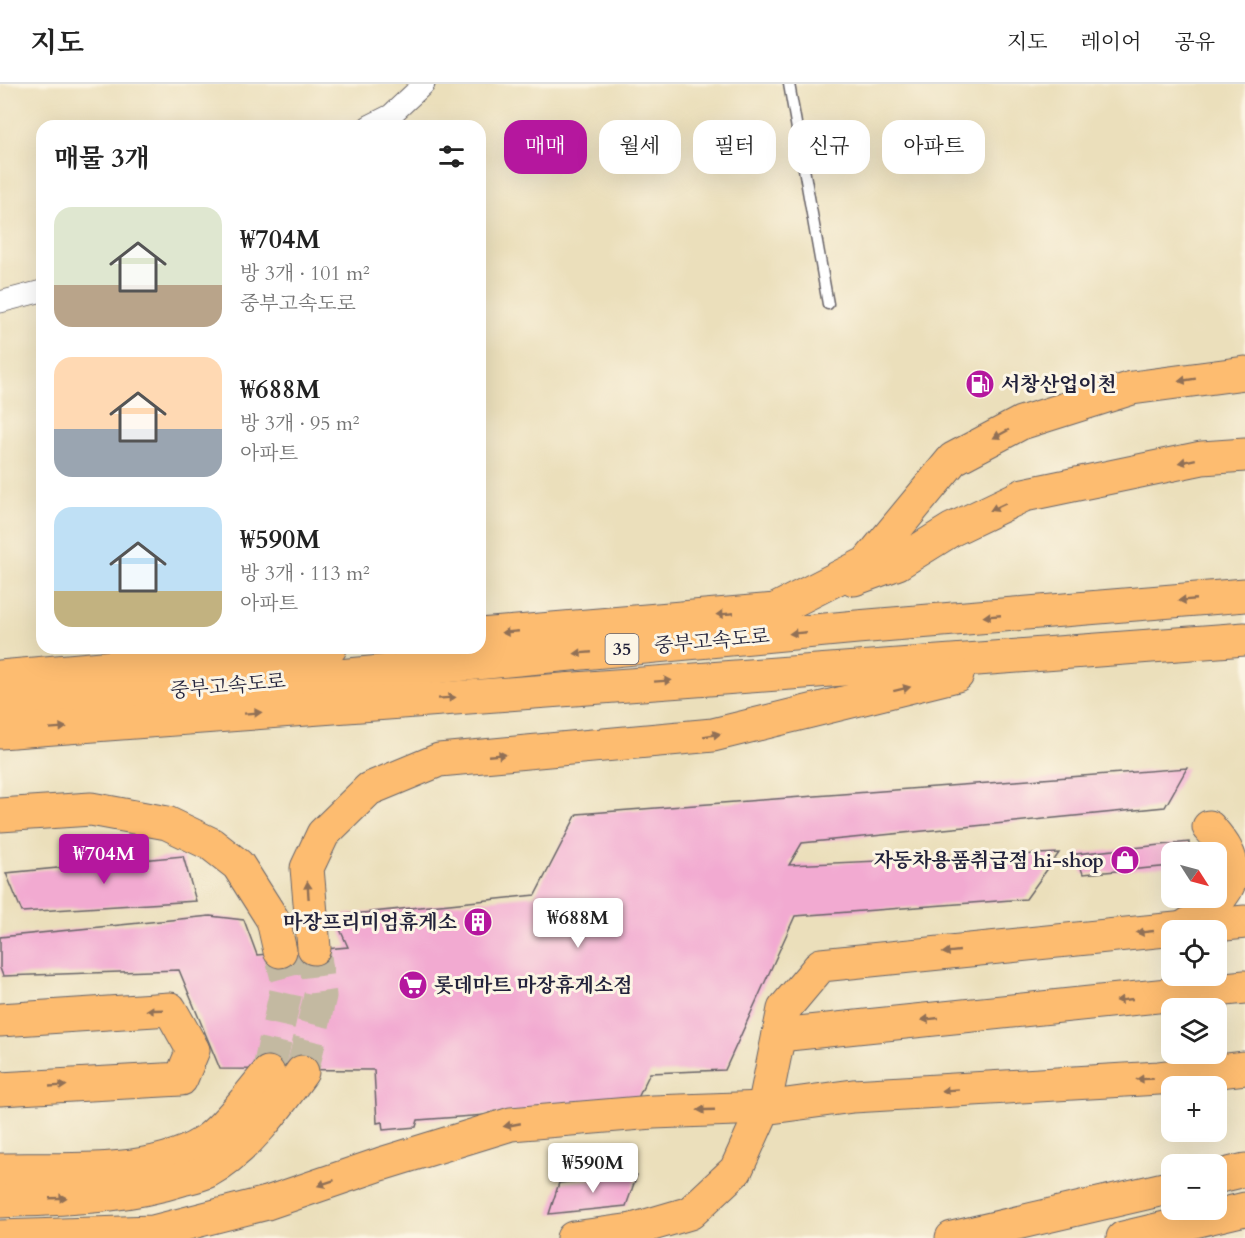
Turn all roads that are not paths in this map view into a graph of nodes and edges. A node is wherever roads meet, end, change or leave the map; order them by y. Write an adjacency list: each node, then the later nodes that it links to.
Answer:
1 (424, 84): 3 (street)
2 (789, 84): 6 (lane)
3 (381, 120)
4 (36, 293): 5 (street)
5 (0, 302)
6 (828, 304)
7 (1245, 373): 10 (highway, one-way to 10)
8 (1245, 455): 10 (highway, one-way to 10)
9 (1245, 595): 16 (highway, 중부고속도로 / 35, one-way to 16)
10 (787, 604): 11 (highway, one-way to 11)
11 (486, 634)
12 (1245, 639): 14 (highway, 중부고속도로 / 35)
13 (262, 654): 15 (highway)
14 (1040, 654): 17 (highway, 중부고속도로 / 35, one-way to 14); 24 (highway, one-way to 14)
15 (0, 677)
16 (0, 708)
17 (0, 732)
18 (0, 815): 25 (highway)
19 (1245, 856): 20 (highway)
20 (1196, 920)
21 (1245, 922): 22 (highway)
22 (1227, 924)
23 (1161, 930): 28 (highway, one-way to 28)
24 (314, 948)
25 (280, 951)
26 (1245, 987): 28 (highway, one-way to 28)
27 (0, 1020): 32 (highway, one-way to 27)
28 (779, 1035): 33 (highway)
29 (1245, 1068): 33 (highway, one-way to 33)
30 (268, 1072): 34 (highway)
31 (302, 1072): 38 (highway, one-way to 31)
32 (0, 1089)
33 (764, 1108): 40 (highway, one-way to 40); 41 (highway)
34 (0, 1170)
35 (1245, 1170): 36 (highway)
36 (1227, 1174)
37 (1161, 1190): 42 (highway)
38 (0, 1201)
39 (1245, 1209): 43 (highway)
40 (0, 1237)
41 (573, 1238)
42 (952, 1238)
43 (1124, 1238)

